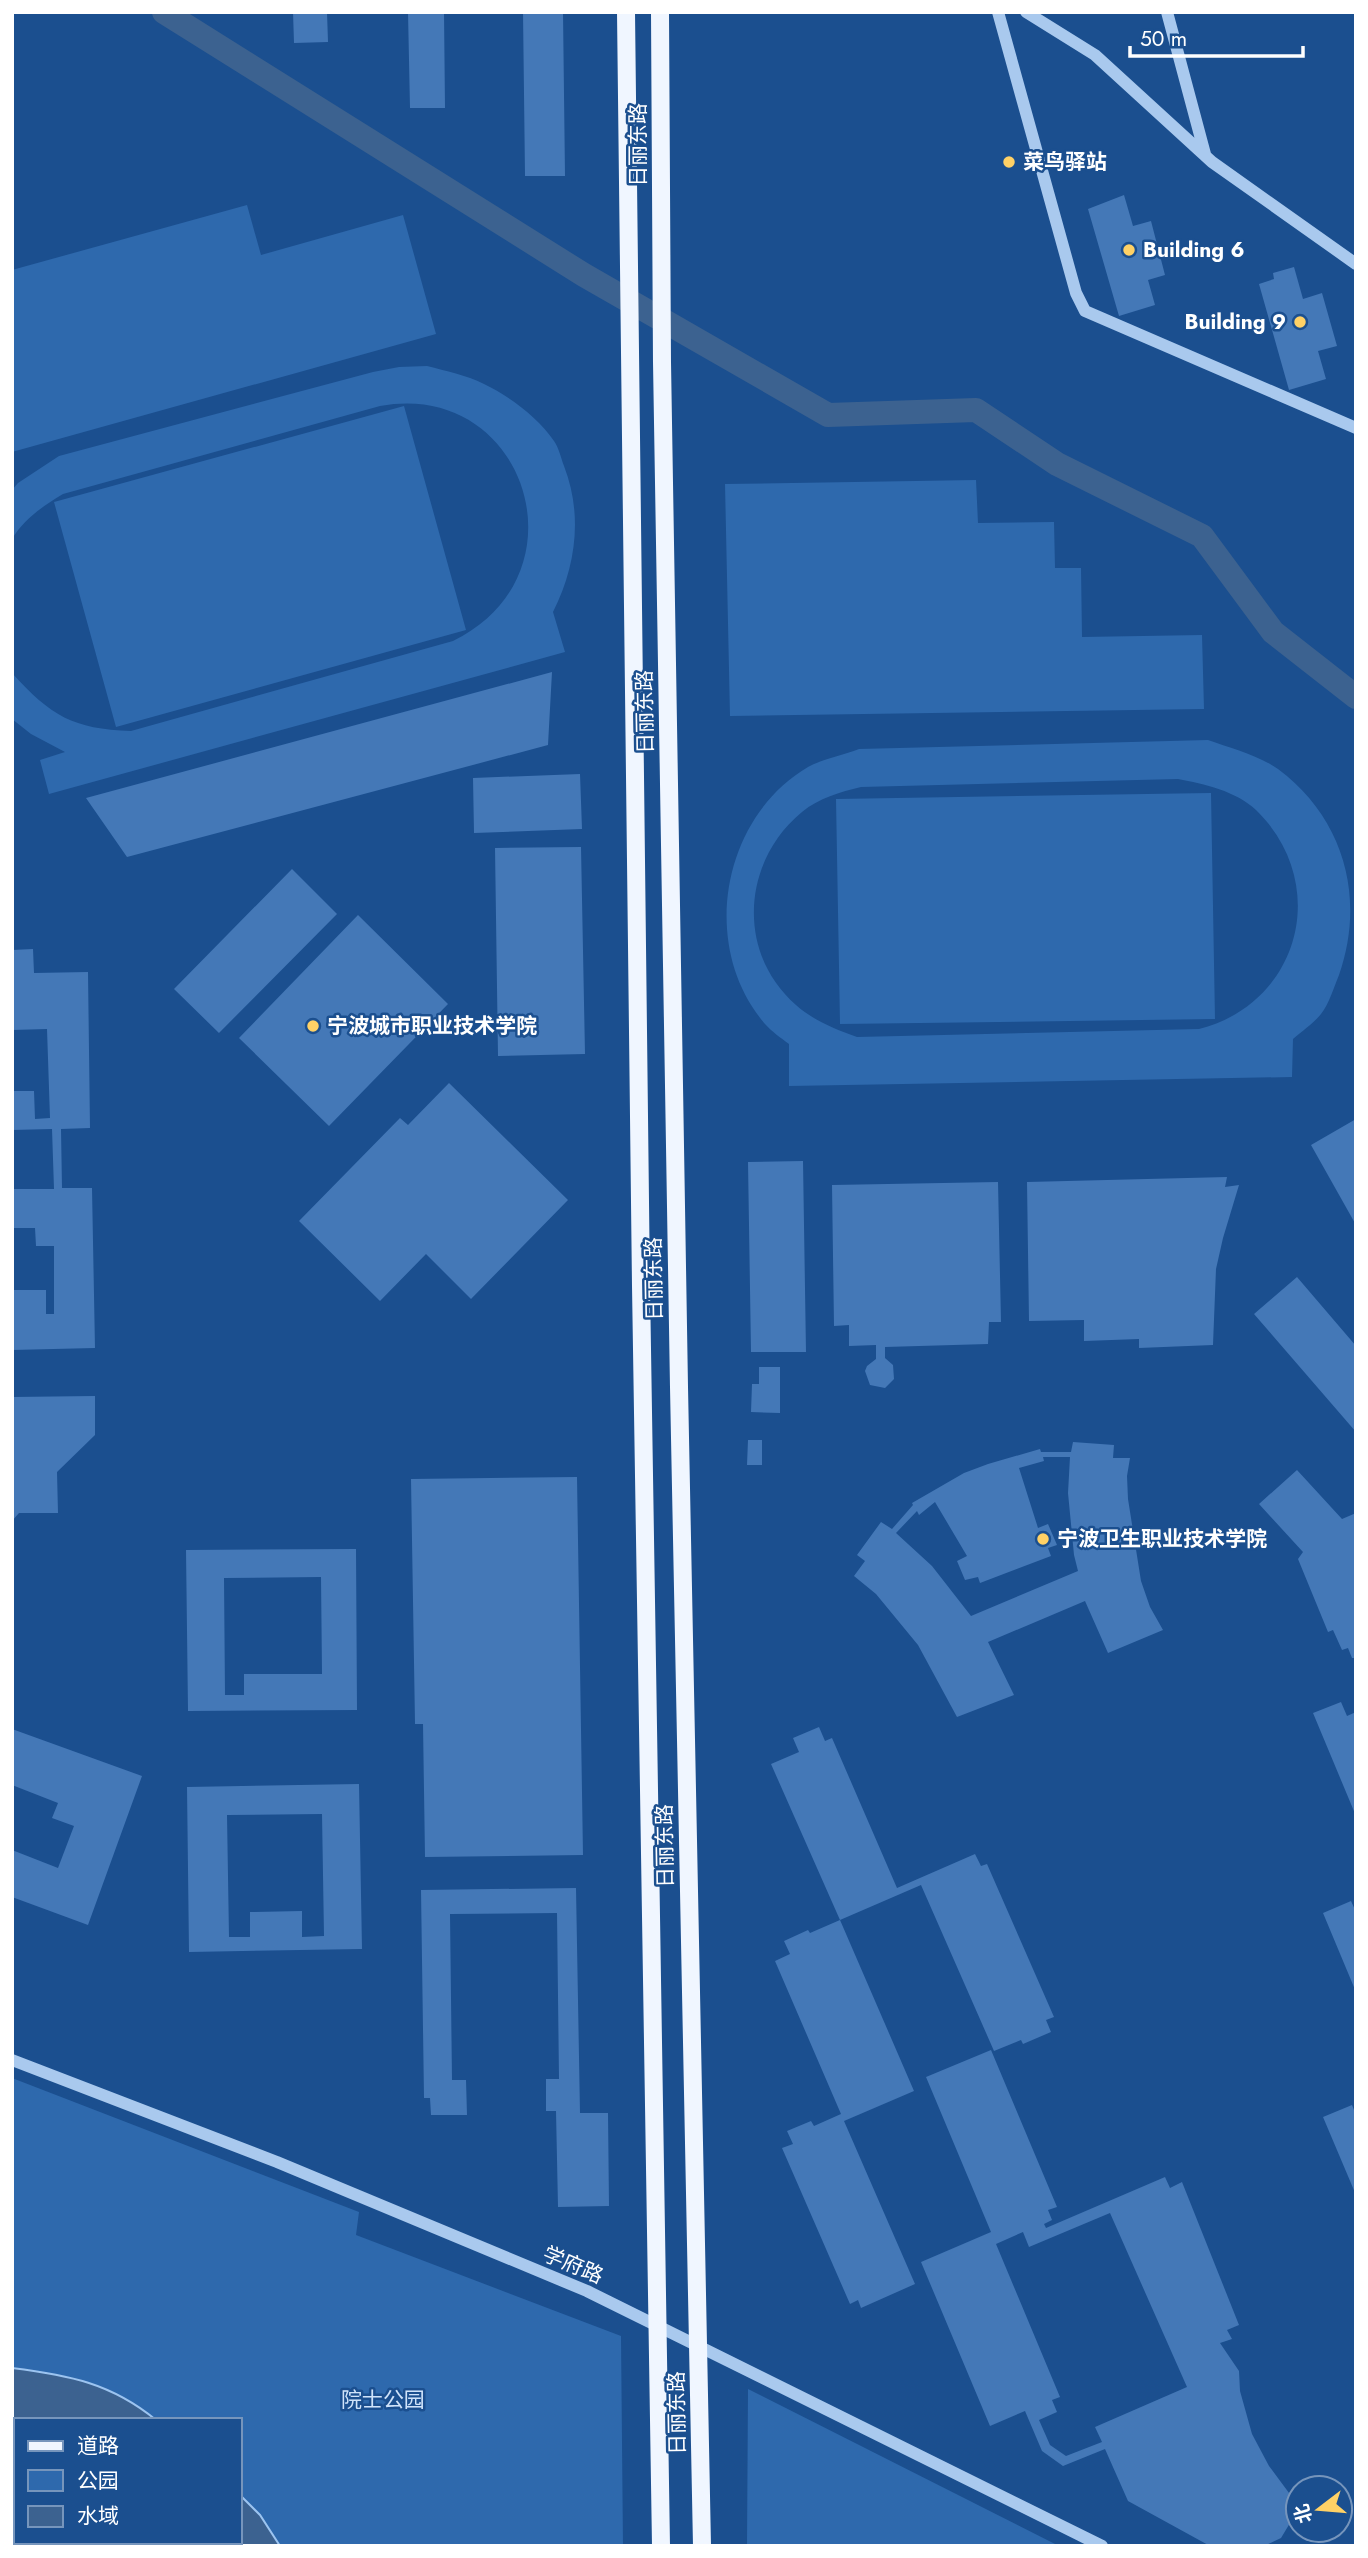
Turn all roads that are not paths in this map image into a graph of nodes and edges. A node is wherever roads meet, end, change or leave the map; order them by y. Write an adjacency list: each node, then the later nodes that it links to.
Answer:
1 (626, 12): 10 (main road, 日丽东路)
2 (660, 12): 11 (main road, 日丽东路)
3 (998, 12): 8 (street)
4 (1026, 12): 6 (street)
5 (1167, 12): 6 (street)
6 (1205, 156): 7 (street)
7 (1356, 264)
8 (1356, 428)
9 (12, 2060): 10 (street, 学府路)
10 (657, 2325): 11 (street, 学府路); 12 (main road, 日丽东路)
11 (698, 2345): 13 (main road, 日丽东路); 14 (street, 学府路)
12 (661, 2546)
13 (702, 2546)
14 (1102, 2546)

